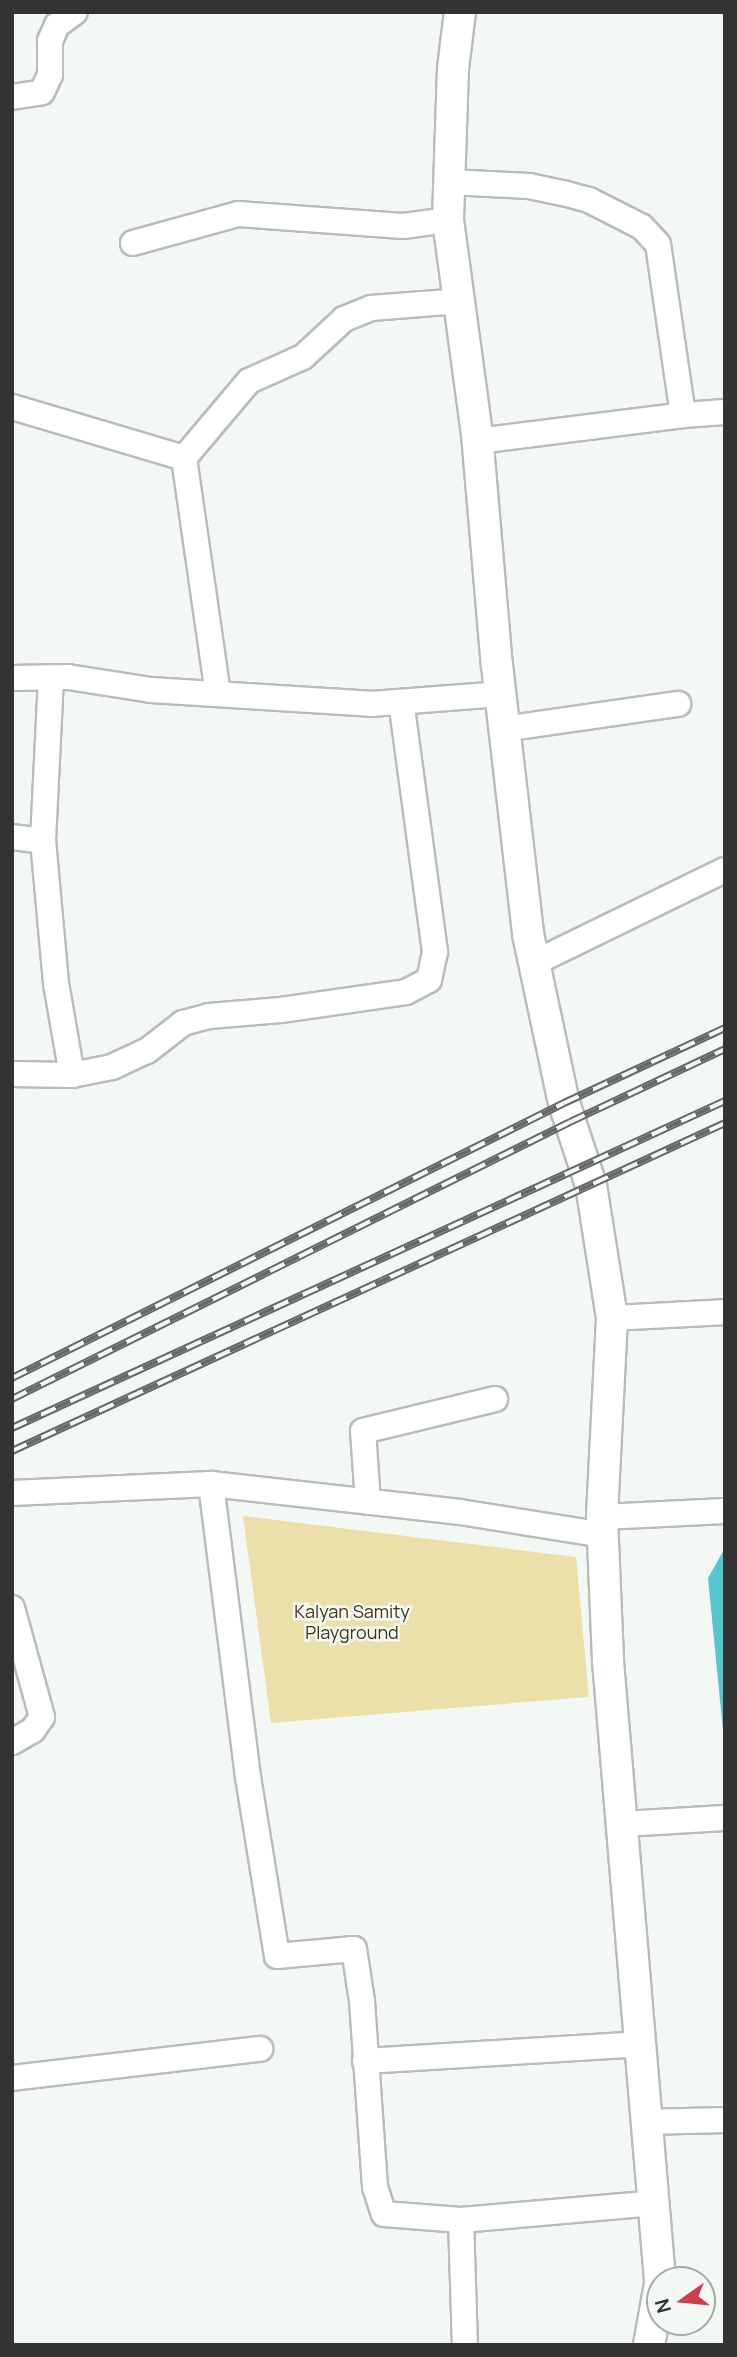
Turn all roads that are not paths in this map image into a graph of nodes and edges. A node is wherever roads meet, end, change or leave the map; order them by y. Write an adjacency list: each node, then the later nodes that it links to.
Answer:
1 (75, 12): 3 (street)
2 (460, 12): 4 (street)
3 (12, 97)
4 (450, 182): 5 (street); 10 (street)
5 (448, 220): 6 (street); 7 (street)
6 (133, 243)
7 (459, 301): 11 (street); 12 (street)
8 (12, 407): 12 (street)
9 (725, 412): 10 (street)
10 (683, 415): 11 (street)
11 (478, 441): 16 (street)
12 (184, 458): 15 (street)
13 (12, 678): 14 (street)
14 (51, 678): 15 (street); 21 (street)
15 (218, 694): 17 (street)
16 (500, 694): 17 (street); 19 (street)
17 (401, 702): 25 (street)
18 (678, 704): 19 (street)
19 (504, 729): 23 (street)
20 (12, 837): 21 (street)
21 (43, 841): 25 (street)
22 (725, 870): 23 (street)
23 (534, 963): 27 (street)
24 (12, 1074): 25 (street)
25 (72, 1075)
26 (725, 1312): 27 (street)
27 (612, 1318): 33 (street)
28 (495, 1399): 31 (street)
29 (211, 1484): 30 (street); 31 (street); 40 (street)
30 (12, 1493)
31 (368, 1502): 33 (street)
32 (725, 1511): 33 (street)
33 (602, 1526): 37 (street)
34 (12, 1608): 35 (street)
35 (12, 1742)
36 (725, 1818): 37 (street)
37 (623, 1824): 38 (street)
38 (642, 2044): 40 (street); 43 (street)
39 (261, 2049): 41 (street)
40 (365, 2061): 45 (street)
41 (12, 2078)
42 (725, 2120): 43 (street)
43 (646, 2122): 44 (street)
44 (654, 2203): 45 (street); 46 (street)
45 (461, 2220): 47 (street)
46 (659, 2266)
47 (465, 2345)

